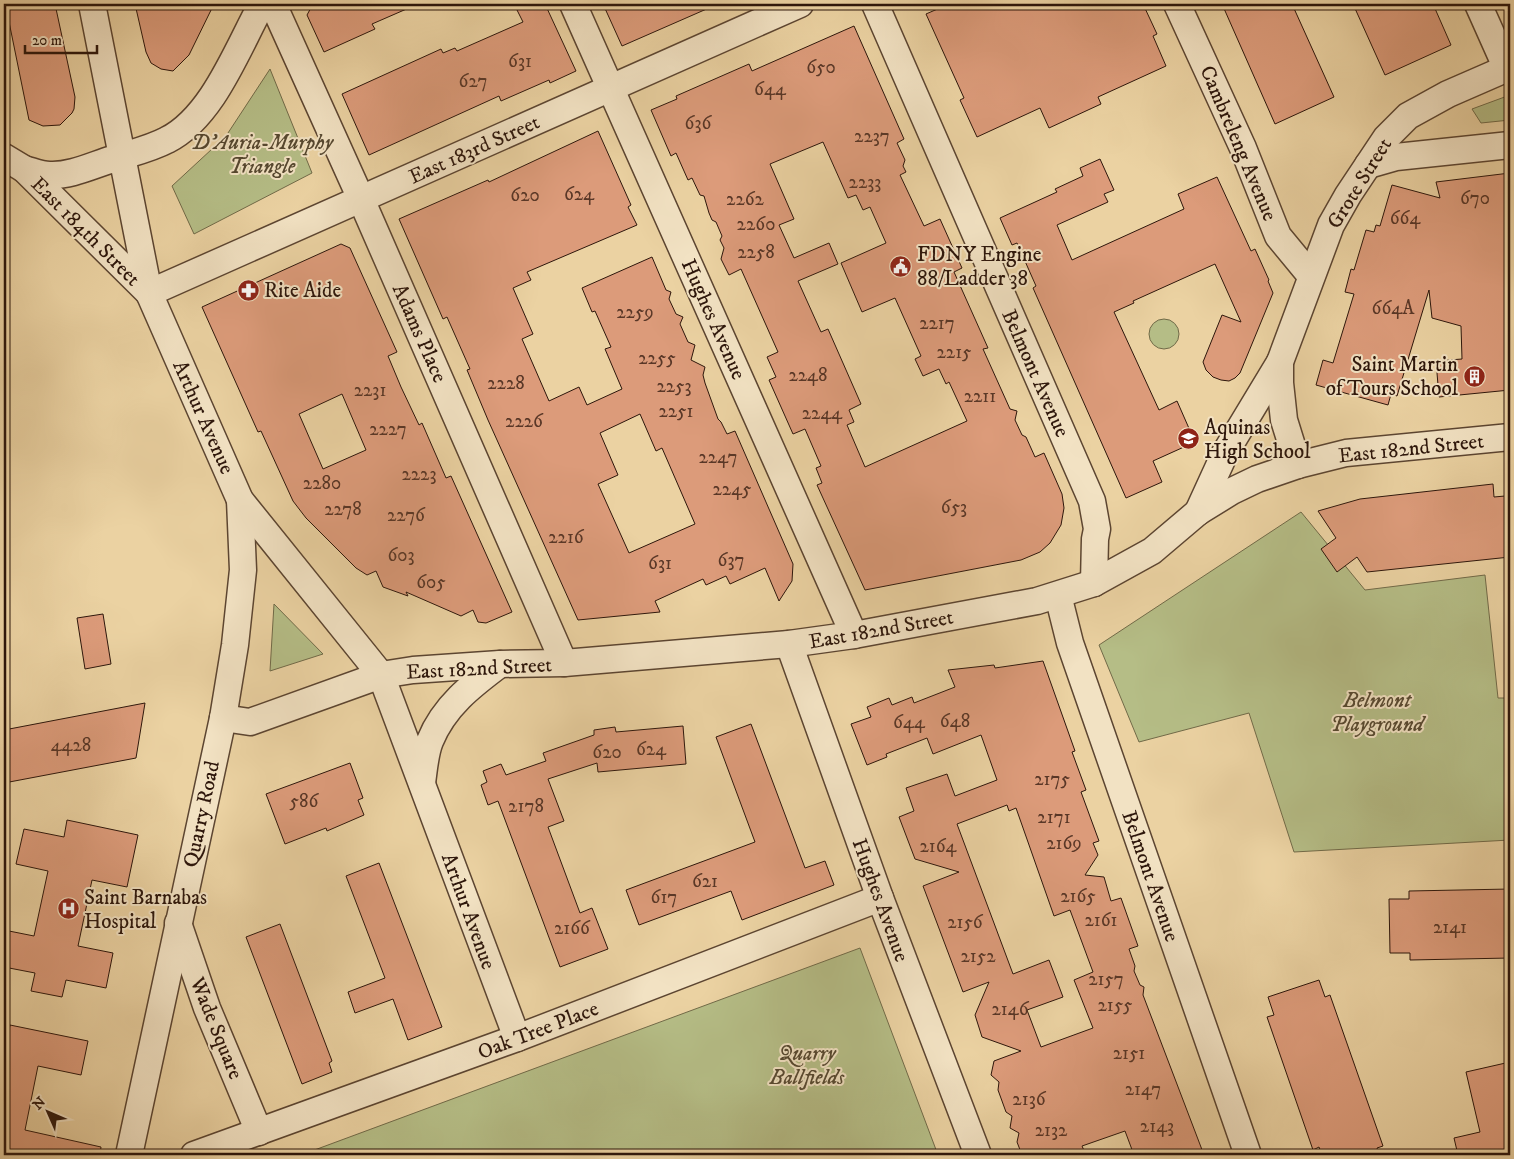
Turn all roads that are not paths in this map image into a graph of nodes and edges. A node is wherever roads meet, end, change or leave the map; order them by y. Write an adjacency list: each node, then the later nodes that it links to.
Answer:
1 (92, 4): 12 (street, Arthur Avenue)
2 (262, 4): 12 (street, East 184th Street)
3 (272, 4): 15 (street, Adams Place)
4 (573, 4): 10 (street, Hughes Avenue)
5 (800, 4): 10 (street, East 183rd Street)
6 (875, 4): 23 (street, Belmont Avenue)
7 (1178, 4): 16 (street, Cambreleng Avenue)
8 (1478, 4): 9 (street)
9 (1509, 68): 14 (street, Grote Street)
10 (611, 88): 15 (street, East 183rd Street); 25 (street, Hughes Avenue)
11 (1510, 144): 14 (street)
12 (123, 156): 13 (street, East 184th Street); 17 (street, Arthur Avenue)
13 (14, 163): 17 (street, East 184th Street)
14 (1368, 165): 16 (street, Grote Street)
15 (361, 199): 17 (street, East 183rd Street); 27 (street, Adams Place)
16 (1311, 276): 18 (street, Grote Street)
17 (149, 293): 21 (street, Arthur Avenue)
18 (1280, 362): 20 (street, Grote Street); 22 (street, Grote Street)
19 (1510, 437): 20 (street, East 182nd Street)
20 (1298, 464): 22 (street, East 182nd Street)
21 (240, 500): 29 (street, Arthur Avenue); 30 (street, Quarry Road)
22 (1198, 512): 23 (street, East 182nd Street)
23 (1094, 583): 24 (street, East 182nd Street)
24 (1058, 595): 25 (street, East 182nd Street); 39 (street, Belmont Avenue)
25 (854, 636): 26 (street, East 182nd Street)
26 (788, 644): 27 (street, East 182nd Street); 32 (street, Hughes Avenue)
27 (564, 663): 28 (street, East 182nd Street)
28 (500, 664): 29 (street, East 182nd Street); 31 (street)
29 (382, 675): 30 (street, East 182nd Street); 31 (street, Arthur Avenue)
30 (223, 718): 33 (street, Quarry Road)
31 (422, 783): 34 (street, Arthur Avenue)
32 (880, 898): 34 (street, Oak Tree Place); 38 (street, Hughes Avenue)
33 (178, 922): 35 (street, Wade Square); 36 (street, Quarry Road)
34 (517, 1038): 35 (street, Oak Tree Place)
35 (260, 1132): 37 (street, Oak Tree Place)
36 (130, 1155)
37 (194, 1155)
38 (978, 1155)
39 (1248, 1155)

